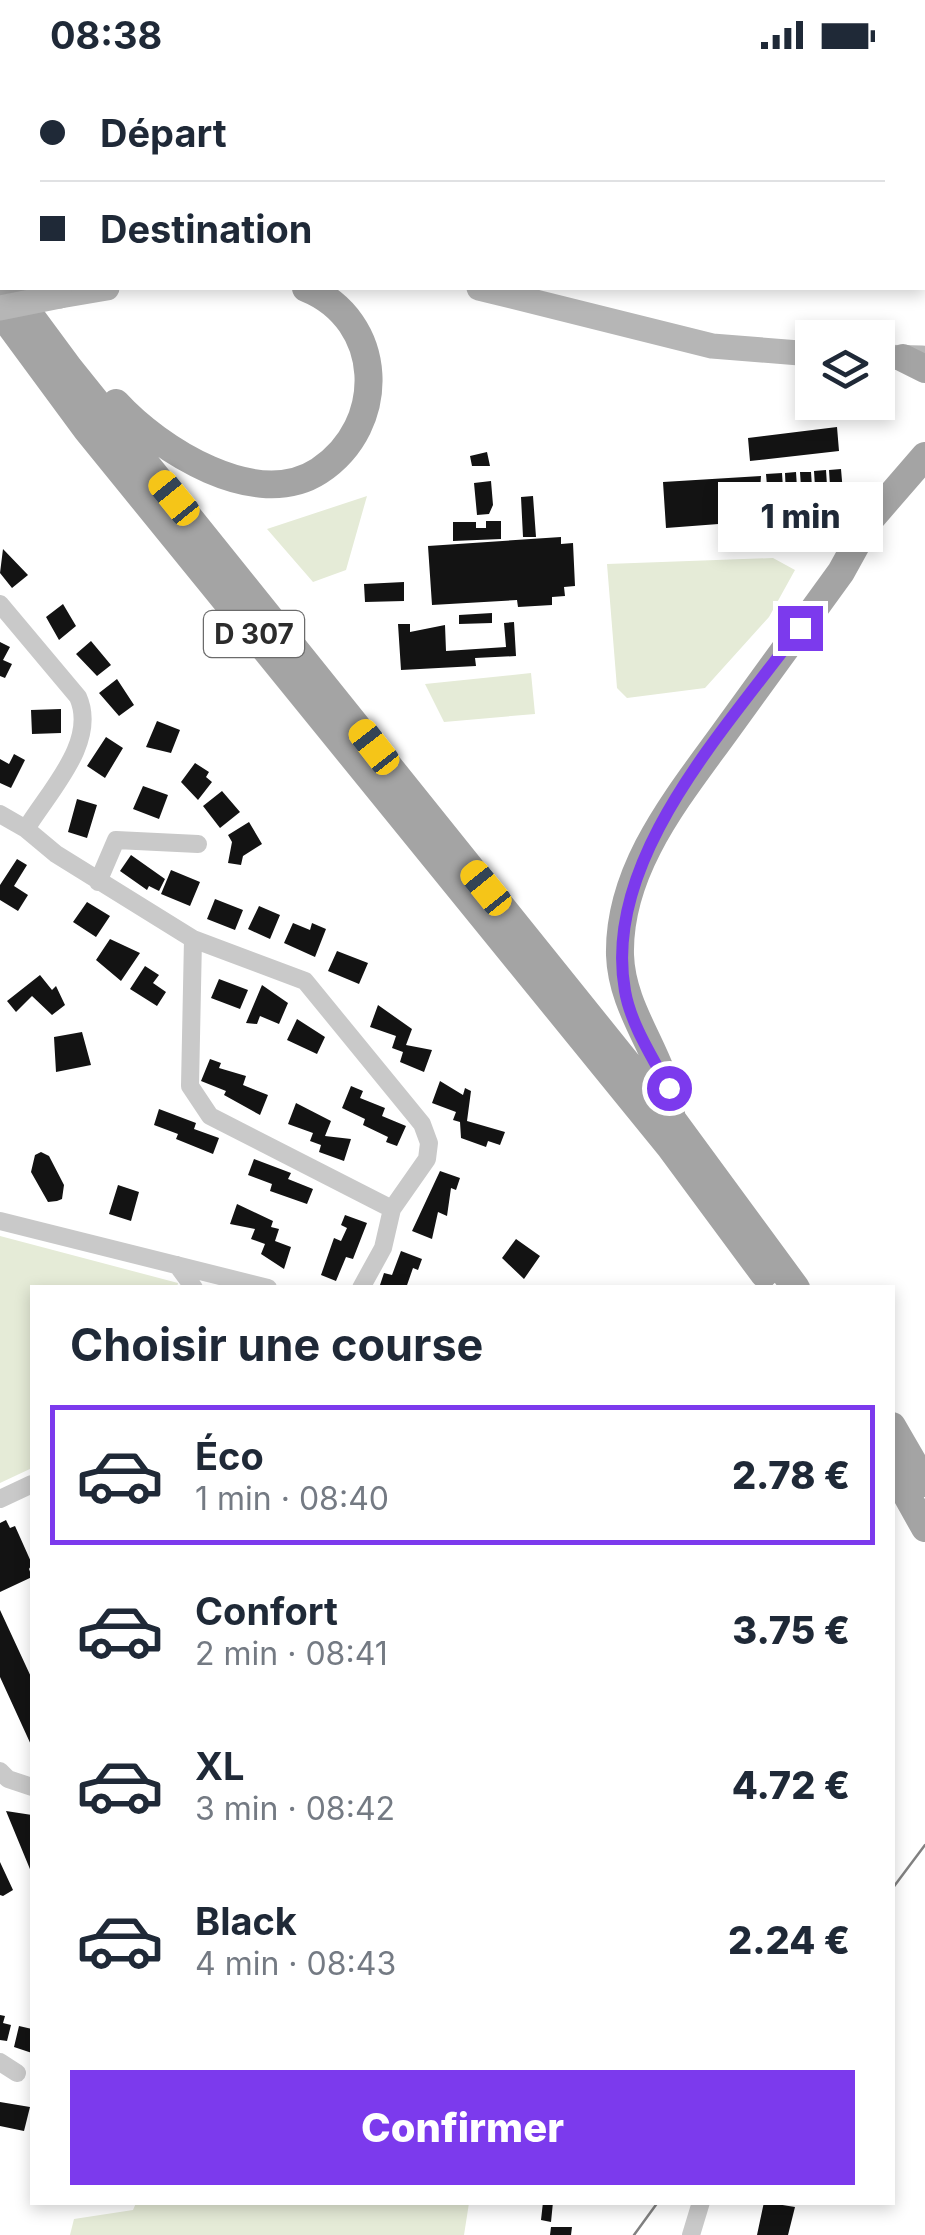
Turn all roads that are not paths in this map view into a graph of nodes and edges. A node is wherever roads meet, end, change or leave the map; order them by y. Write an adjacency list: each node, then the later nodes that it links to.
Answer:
1 (11, 290): 8 (main road, D 307)
2 (95, 290): 6 (main road)
3 (309, 290): 8 (main road, D 307)
4 (487, 290): 9 (main road)
5 (0, 294): 6 (main road, bridge)
6 (60, 296): 7 (main road, bridge)
7 (0, 310): 24 (main road, D 307)
8 (36, 324): 17 (main road, D 307)
9 (795, 353)
10 (925, 456): 17 (main road)
11 (0, 604): 13 (street)
12 (0, 814): 13 (street)
13 (26, 829): 15 (street)
14 (198, 844): 15 (street)
15 (98, 882): 16 (street)
16 (193, 940): 18 (street); 18 (street)
17 (672, 1118): 25 (main road, D 307)
18 (392, 1209): 23 (street)
19 (0, 1221): 20 (street)
20 (177, 1264): 21 (street); 22 (street)
21 (192, 1285)
22 (257, 1285)
23 (363, 1285)
24 (772, 1285)
25 (794, 1285)
26 (895, 1431): 28 (main road)
27 (895, 1474): 31 (main road)
28 (925, 1483)
29 (30, 1485): 30 (street)
30 (0, 1499)
31 (925, 1528)
32 (0, 1771): 33 (street)
33 (30, 1786)
34 (0, 2062): 35 (street)
35 (17, 2073)
36 (700, 2205): 37 (street)
37 (691, 2235)

